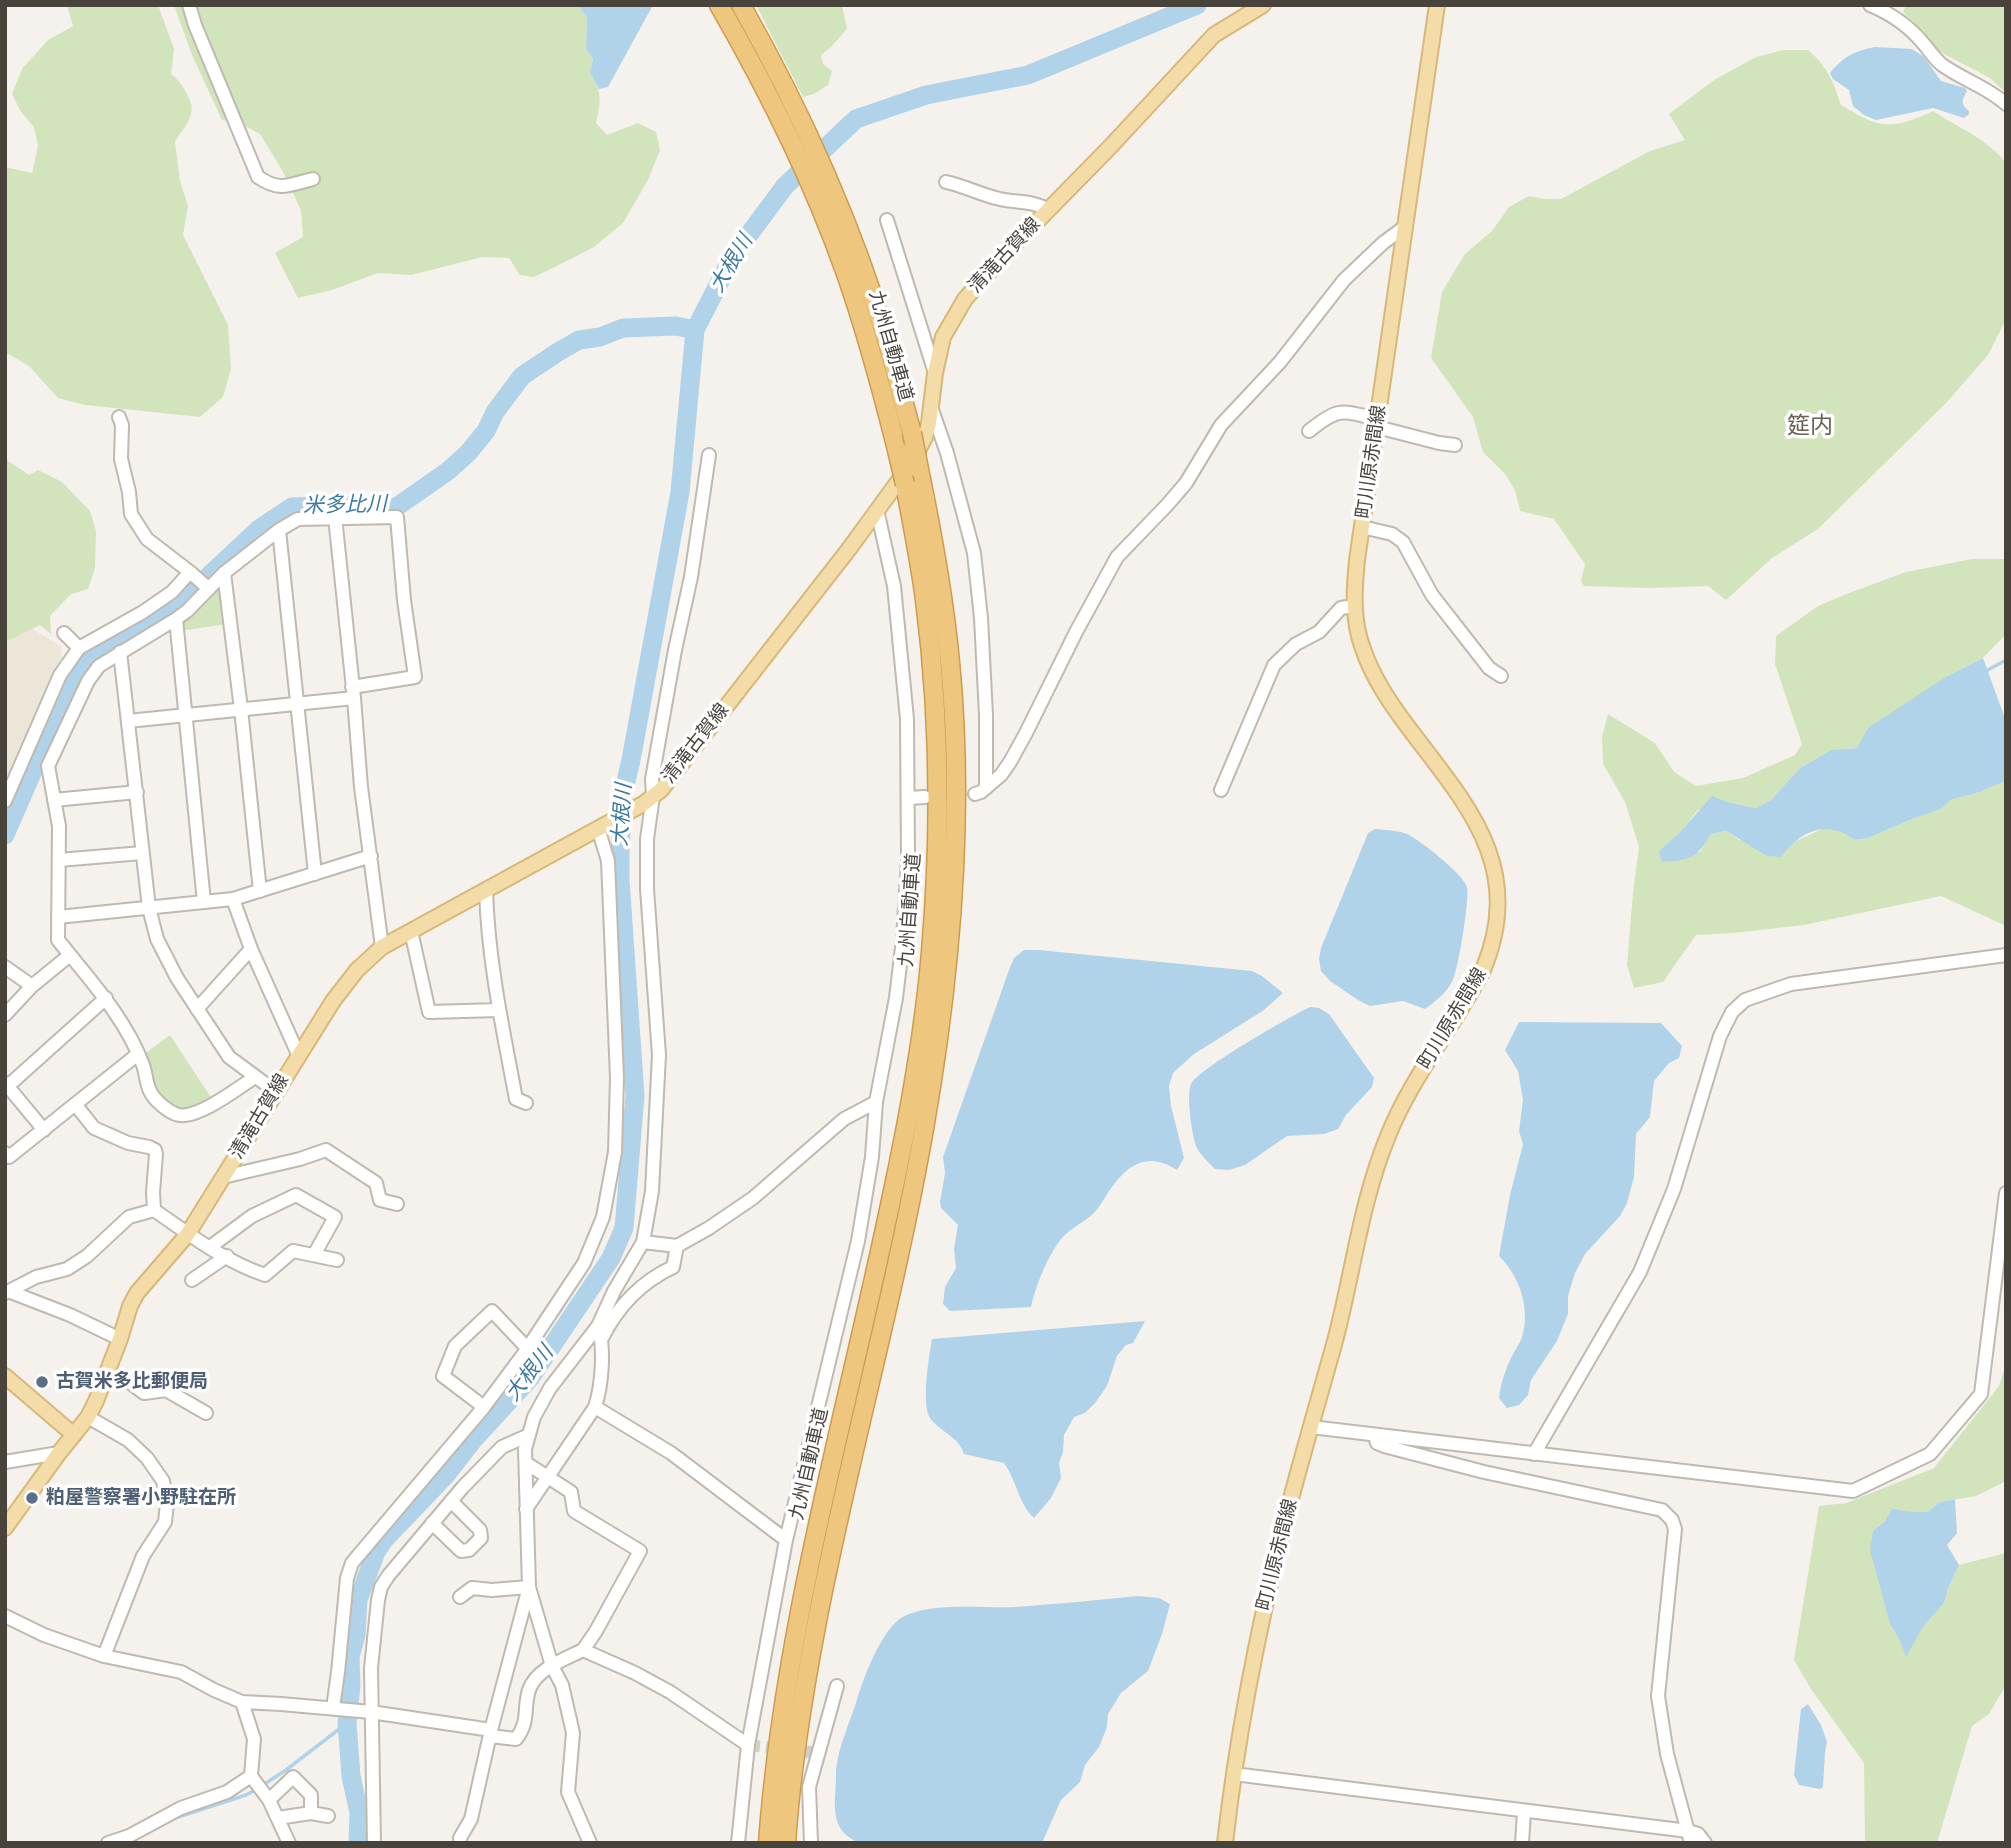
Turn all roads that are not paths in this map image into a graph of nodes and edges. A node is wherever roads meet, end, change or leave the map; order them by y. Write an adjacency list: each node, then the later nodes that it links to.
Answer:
1 (188, 5): 8 (street)
2 (719, 5): 140 (highway, 九州自動車道, bridge)
3 (741, 5): 123 (highway, 九州自動車道, bridge)
4 (1263, 5): 10 (main road, 清滝古賀線)
5 (1437, 5): 12 (main road, 町川原赤間線)
6 (1870, 5): 7 (street)
7 (2006, 104)
8 (313, 179)
9 (946, 182): 10 (street)
10 (1048, 210): 13 (main road, 清滝古賀線)
11 (887, 220): 13 (street)
12 (1406, 226): 14 (street); 16 (main road, 町川原赤間線)
13 (935, 373): 14 (main road, 清滝古賀線)
14 (932, 407): 20 (main road, 清滝古賀線)
15 (119, 417): 24 (street)
16 (1377, 423): 17 (street); 18 (street); 22 (main road, 町川原赤間線)
17 (1309, 431)
18 (1455, 445)
19 (709, 455): 43 (street)
20 (877, 510): 41 (street); 43 (main road, 清滝古賀線)
21 (335, 517): 23 (street); 33 (street); 33 (street)
22 (1362, 527): 27 (main road, 町川原赤間線); 32 (street)
23 (279, 530): 25 (street); 34 (street)
24 (190, 572): 26 (street); 30 (street)
25 (224, 573): 26 (street); 35 (street)
26 (209, 589): 28 (street)
27 (1354, 606): 38 (street); 99 (main road, 町川原赤間線)
28 (176, 620): 31 (street); 36 (street)
29 (64, 633): 30 (street)
30 (79, 648): 44 (street)
31 (120, 652): 37 (street); 42 (street)
32 (1501, 676)
33 (353, 692): 34 (street); 47 (street)
34 (298, 704): 35 (street); 49 (street)
35 (241, 709): 36 (street); 51 (street)
36 (185, 715): 37 (street); 53 (street)
37 (128, 721): 39 (street)
38 (1221, 790)
39 (136, 792): 42 (street); 46 (street)
40 (925, 797): 41 (street)
41 (908, 798): 72 (street)
42 (54, 800): 48 (street)
43 (648, 800): 45 (main road, 清滝古賀線); 82 (street)
44 (5, 801)
45 (598, 828): 50 (main road, 清滝古賀線); 92 (street)
46 (142, 852): 48 (street); 54 (street)
47 (371, 856): 49 (street); 57 (street)
48 (59, 860): 55 (street)
49 (315, 874): 51 (street)
50 (486, 890): 56 (main road, 清滝古賀線); 65 (street)
51 (260, 891): 52 (street)
52 (233, 899): 53 (street); 58 (street)
53 (204, 902): 54 (street)
54 (149, 908): 55 (street); 64 (street)
55 (58, 917): 60 (street)
56 (411, 931): 57 (main road, 清滝古賀線); 65 (street)
57 (382, 947): 68 (main road, 清滝古賀線)
58 (251, 949): 64 (street); 68 (street)
59 (2006, 954): 104 (street)
60 (70, 955): 62 (street); 63 (street)
61 (5, 967): 62 (street)
62 (32, 986): 66 (street)
63 (106, 999): 67 (street); 70 (street)
64 (197, 1009): 69 (street)
65 (499, 1010): 73 (street)
66 (5, 1015)
67 (138, 1054): 69 (street); 74 (street)
68 (298, 1054): 71 (main road, 清滝古賀線)
69 (255, 1077): 71 (street)
70 (7, 1084): 75 (street)
71 (275, 1091): 77 (main road, 清滝古賀線)
72 (876, 1101): 83 (street); 112 (street)
73 (526, 1103)
74 (75, 1104): 75 (street); 80 (street)
75 (44, 1130): 76 (street)
76 (5, 1153)
77 (223, 1177): 79 (street); 81 (main road, 清滝古賀線)
78 (2006, 1194): 104 (street)
79 (397, 1204)
80 (154, 1210): 81 (street); 89 (street)
81 (187, 1235): 84 (street); 91 (main road, 清滝古賀線)
82 (643, 1242): 83 (street); 90 (street)
83 (677, 1246): 90 (street)
84 (210, 1247): 85 (street); 86 (street)
85 (314, 1255): 86 (street); 87 (street)
86 (227, 1256): 88 (street)
87 (337, 1260)
88 (192, 1280)
89 (6, 1292): 91 (street)
90 (600, 1332): 96 (street); 101 (street)
91 (120, 1339): 94 (main road, 清滝古賀線)
92 (527, 1348): 95 (street); 95 (street)
93 (5, 1376): 100 (main road)
94 (106, 1377): 97 (street); 98 (main road, 清滝古賀線)
95 (484, 1407): 121 (street)
96 (595, 1407): 107 (street); 112 (street)
97 (206, 1413)
98 (88, 1417): 100 (main road, 清滝古賀線); 117 (street)
99 (1311, 1427): 102 (street); 126 (main road, 町川原赤間線)
100 (74, 1435): 103 (main road, 清滝古賀線)
101 (529, 1435): 106 (street); 108 (street)
102 (1375, 1436): 104 (street); 133 (street)
103 (59, 1453): 105 (street); 111 (main road, 清滝古賀線)
104 (1534, 1454)
105 (5, 1462)
106 (526, 1463): 107 (street); 109 (street)
107 (547, 1477): 109 (street); 116 (street)
108 (452, 1501): 110 (street); 110 (street)
109 (526, 1509): 113 (street)
110 (432, 1523): 122 (street)
111 (5, 1528)
112 (786, 1540): 125 (street)
113 (529, 1587): 114 (street); 118 (street); 124 (street)
114 (460, 1597)
115 (5, 1616): 117 (street)
116 (583, 1650): 118 (street); 125 (street)
117 (104, 1656): 120 (street)
118 (552, 1666): 124 (street); 138 (street)
119 (837, 1686): 143 (street)
120 (242, 1702): 121 (street); 127 (street)
121 (333, 1709): 122 (street)
122 (371, 1712): 124 (street); 136 (street)
123 (800, 1718): 141 (highway, 九州自動車道); 142 (highway)
124 (491, 1733): 137 (street)
125 (748, 1745): 139 (street)
126 (1234, 1774): 129 (street); 144 (main road, 町川原赤間線)
127 (251, 1776): 128 (street); 134 (street)
128 (269, 1800): 130 (street); 132 (street)
129 (1524, 1811): 133 (street); 145 (street)
130 (311, 1813): 131 (street); 132 (street)
131 (328, 1816)
132 (278, 1818): 135 (street)
133 (1690, 1837): 146 (street)
134 (108, 1843)
135 (289, 1843)
136 (374, 1843)
137 (460, 1843)
138 (590, 1843)
139 (738, 1843)
140 (768, 1843)
141 (786, 1843)
142 (796, 1843)
143 (811, 1843)
144 (1225, 1843)
145 (1522, 1843)
146 (1704, 1843)

